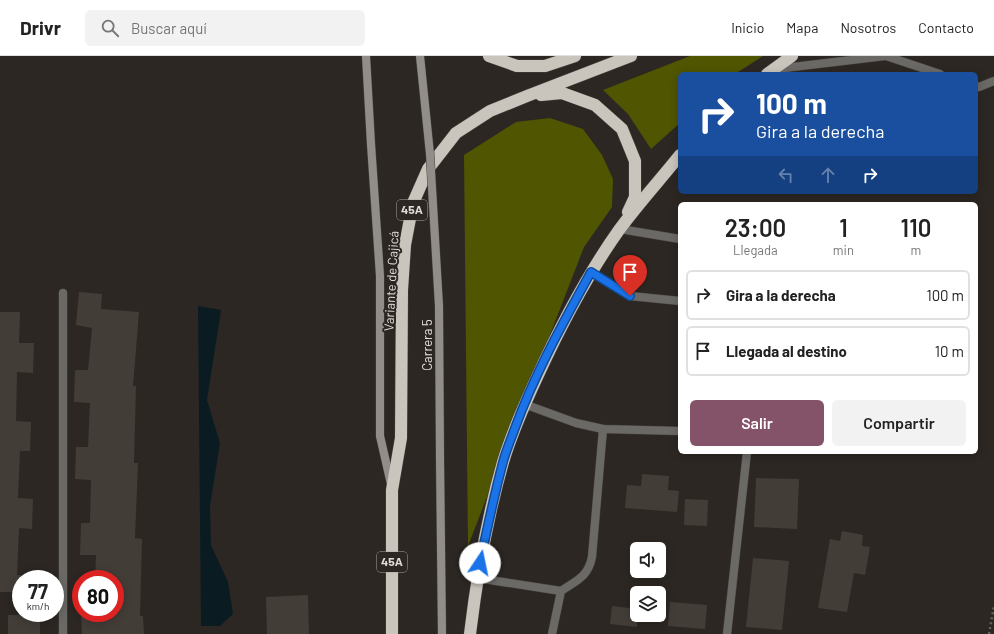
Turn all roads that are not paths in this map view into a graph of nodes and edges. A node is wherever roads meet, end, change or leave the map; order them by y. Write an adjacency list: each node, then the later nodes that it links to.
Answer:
1 (366, 56): 23 (main road, 45A)
2 (420, 56): 28 (main road, Carrera 5 / 45A, bridge)
3 (490, 56): 4 (highway)
4 (575, 56)
5 (631, 56): 12 (highway, Variante de Cajicá / 45A)
6 (792, 56): 8 (highway)
7 (885, 56): 8 (street); 9 (street)
8 (770, 72)
9 (934, 72)
10 (994, 81): 11 (street)
11 (978, 86)
12 (526, 96): 14 (highway); 23 (highway, Variante de Cajicá / 45A)
13 (678, 157): 14 (highway)
14 (620, 229): 15 (street); 16 (highway)
15 (678, 240)
16 (591, 272): 18 (street); 19 (highway)
17 (63, 293): 26 (street)
18 (678, 301)
19 (524, 404): 20 (street); 24 (highway)
20 (603, 429): 21 (street); 25 (street)
21 (678, 431)
22 (747, 454): 31 (street)
23 (392, 490): 27 (highway, 45A)
24 (477, 578): 25 (street); 29 (highway)
25 (561, 591): 30 (street)
26 (63, 634)
27 (392, 634)
28 (442, 634)
29 (470, 634)
30 (552, 634)
31 (727, 634)

